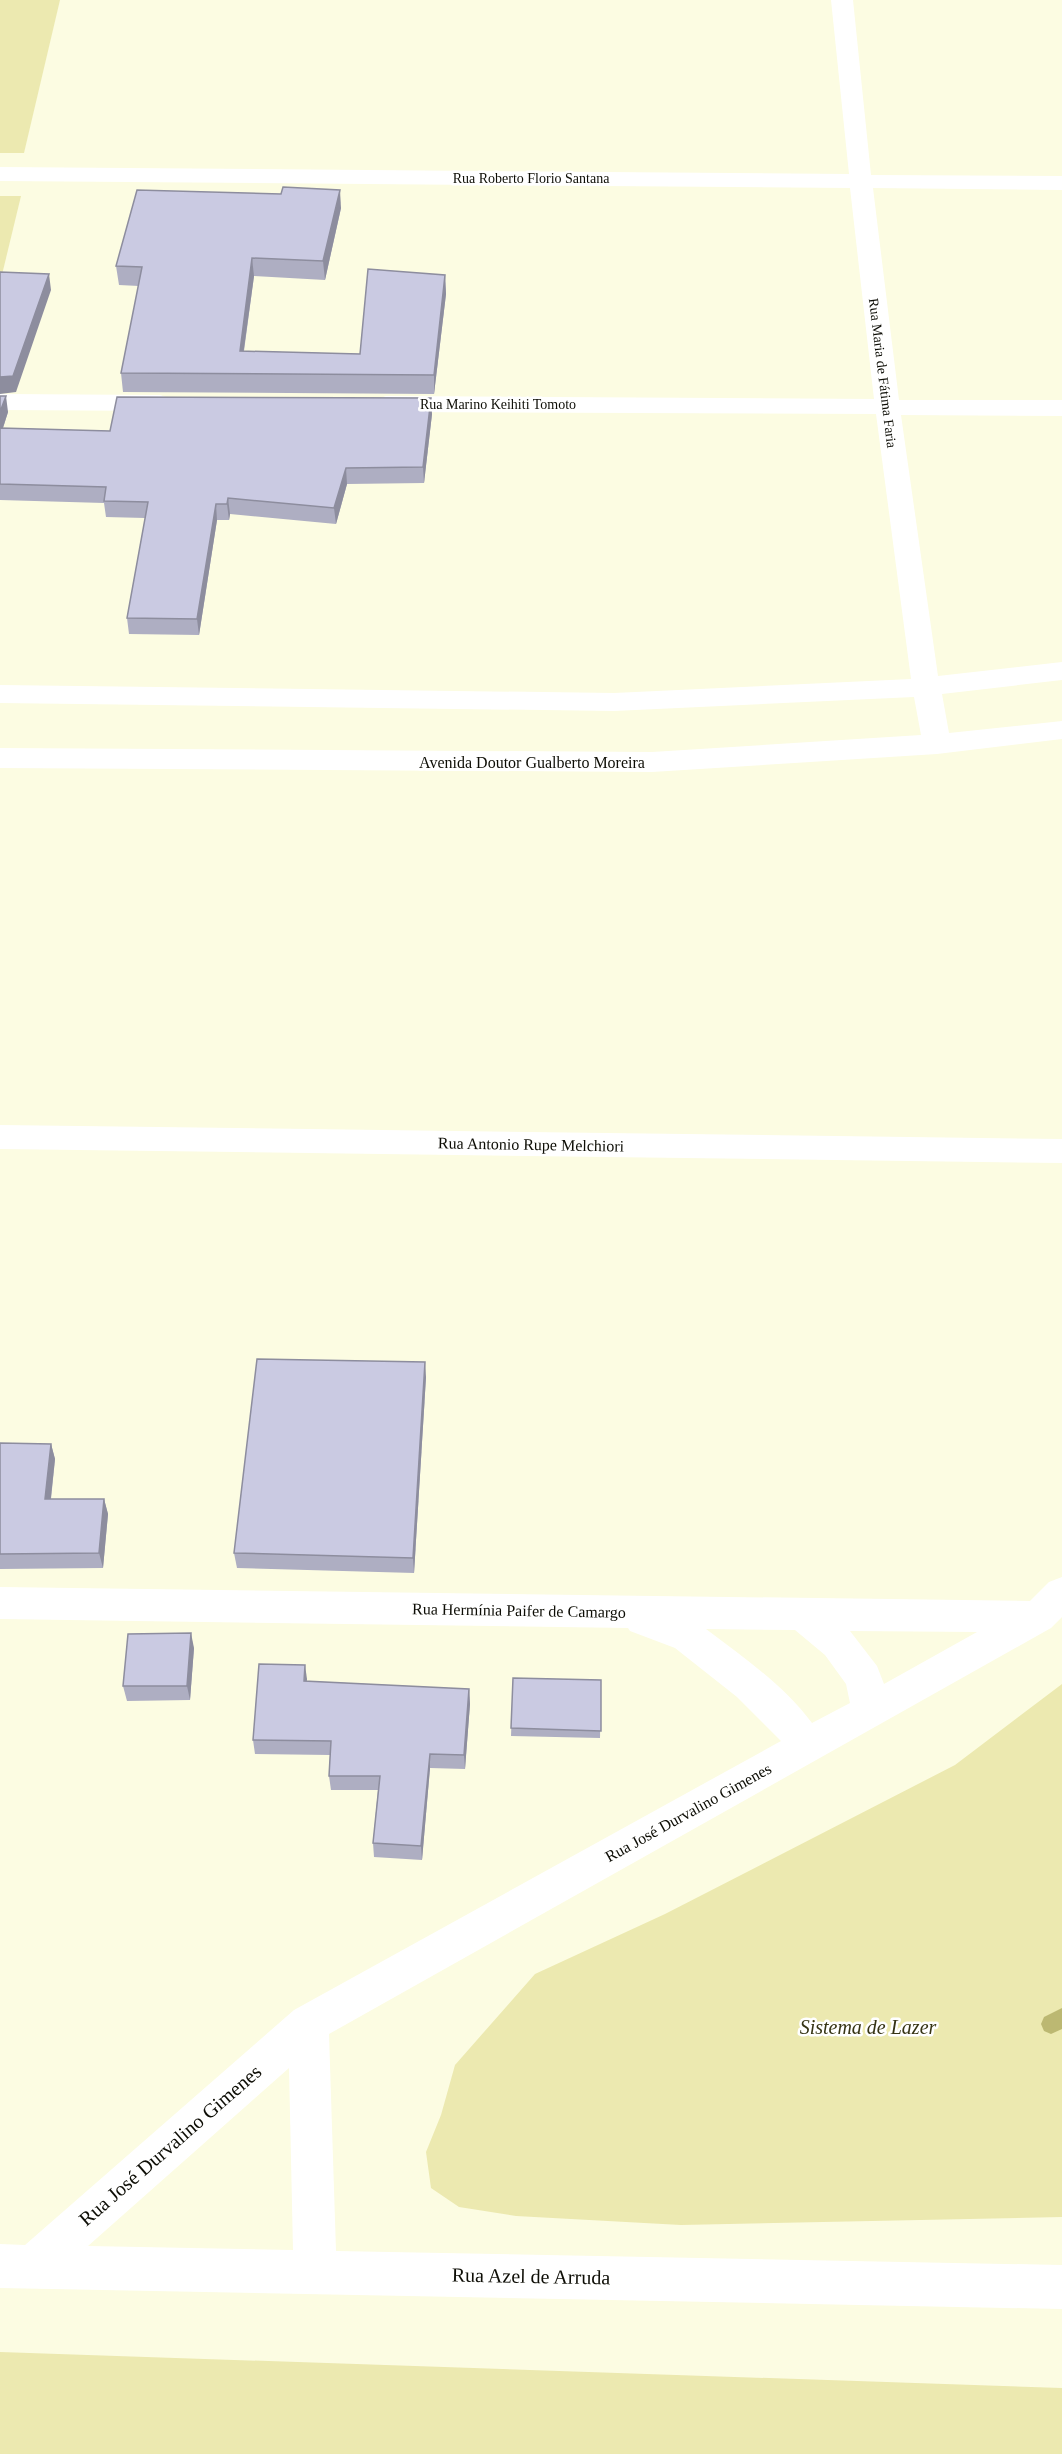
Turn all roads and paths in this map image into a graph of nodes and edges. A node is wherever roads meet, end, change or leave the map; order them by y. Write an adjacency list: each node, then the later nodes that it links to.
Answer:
1 (842, 0): 3 (street, Rua Maria de Fátima Faria)
2 (0, 174): 3 (street, Rua Roberto Florio Santana)
3 (860, 181): 4 (street, Rua Roberto Florio Santana); 8 (street, Rua Maria de Fátima Faria)
4 (1062, 183)
5 (0, 402): 6 (street)
6 (180, 403)
7 (359, 404): 8 (street, Rua Marino Keihiti Tomoto)
8 (887, 406): 9 (street, Rua Marino Keihiti Tomoto); 11 (street, Rua Maria de Fátima Faria)
9 (1062, 408)
10 (1062, 671): 11 (street)
11 (926, 687): 12 (street); 14 (street, Rua Maria de Fátima Faria)
12 (0, 694)
13 (1062, 730): 14 (street, Avenida Doutor Gualberto Moreira)
14 (937, 744): 15 (street, Avenida Doutor Gualberto Moreira)
15 (0, 758)
16 (0, 1137): 17 (street, Rua Antonio Rupe Melchiori)
17 (1062, 1151)
18 (0, 1603): 20 (street, Rua Hermínia Paifer de Camargo)
19 (1050, 1605): 21 (street, Rua Hermínia Paifer de Camargo); 22 (street, Rua José Durvalino Gimenes)
20 (619, 1611): 21 (street, Rua Hermínia Paifer de Camargo); 23 (street)
21 (803, 1614): 22 (street)
22 (870, 1711): 23 (street, Rua José Durvalino Gimenes)
23 (807, 1746): 24 (street, Rua José Durvalino Gimenes)
24 (309, 2024): 25 (street, Rua José Durvalino Gimenes); 26 (street)
25 (16, 2267): 26 (street, Rua Azel de Arruda)
26 (315, 2271): 27 (street, Rua Azel de Arruda)
27 (1062, 2287)

